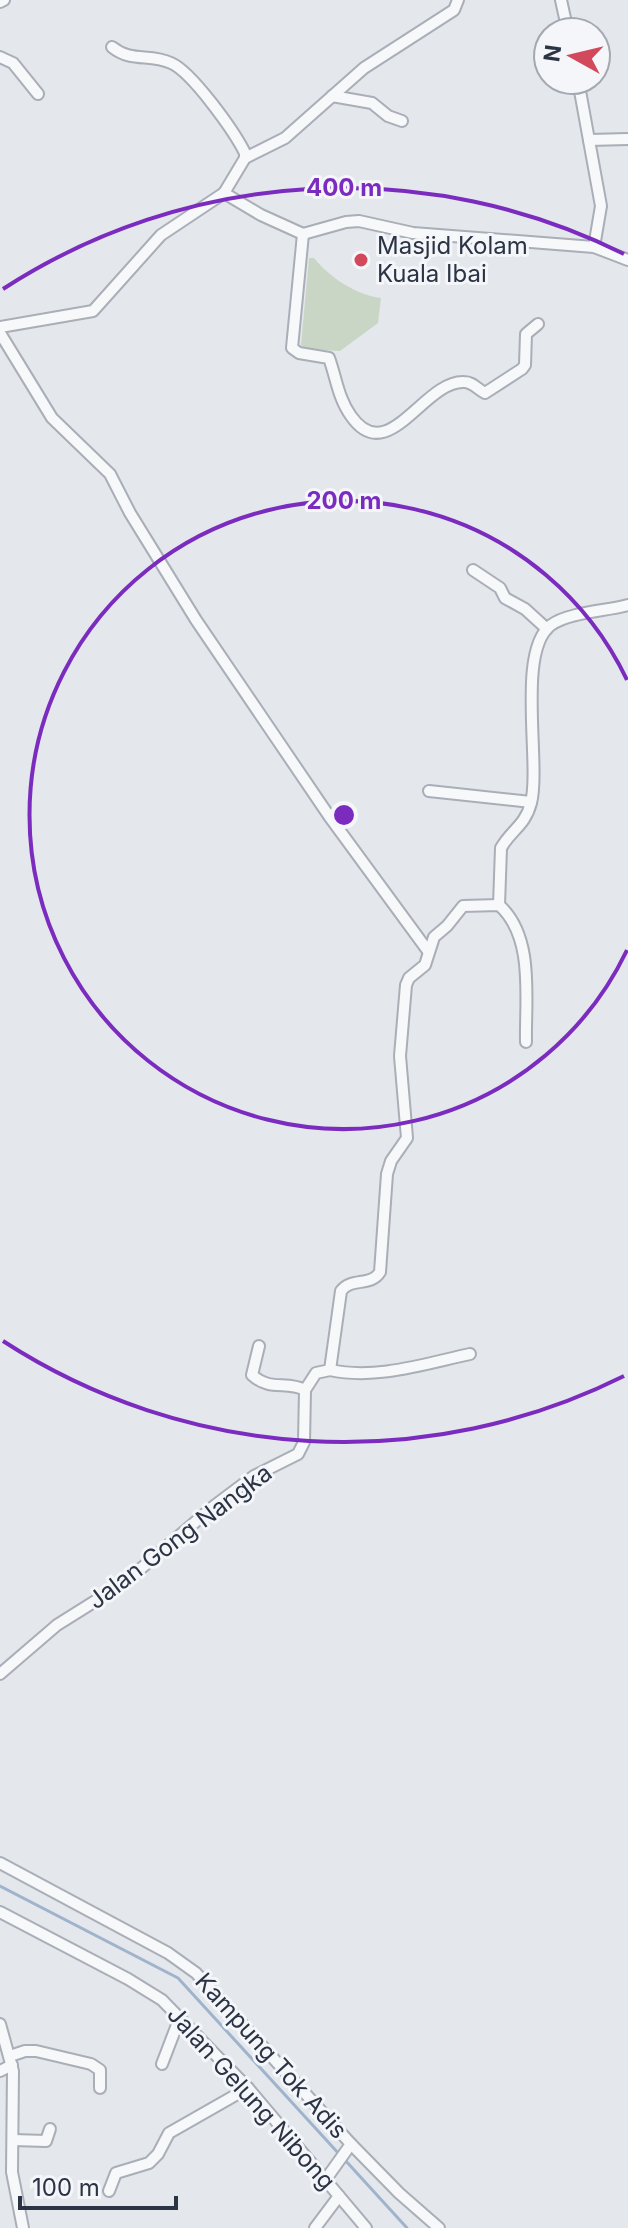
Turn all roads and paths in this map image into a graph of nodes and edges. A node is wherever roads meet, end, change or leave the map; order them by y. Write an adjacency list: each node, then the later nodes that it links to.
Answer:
1 (458, 0): 5 (street)
2 (112, 47): 10 (street)
3 (0, 57): 4 (street)
4 (38, 94)
5 (332, 96): 7 (street); 10 (street)
6 (581, 96): 9 (street)
7 (402, 121)
8 (628, 139): 9 (street)
9 (589, 140): 13 (street)
10 (245, 158): 11 (street)
11 (224, 193): 12 (street); 16 (street)
12 (303, 234): 13 (street); 15 (street)
13 (594, 247): 14 (street)
14 (628, 260)
15 (538, 324)
16 (0, 327)
17 (0, 333): 24 (street)
18 (473, 570): 20 (street)
19 (628, 605): 20 (street)
20 (547, 629): 22 (street)
21 (429, 791): 22 (street)
22 (531, 802): 23 (street)
23 (499, 900): 24 (street); 25 (street)
24 (428, 951): 28 (street)
25 (526, 1042)
26 (259, 1346): 29 (street)
27 (470, 1354): 28 (street)
28 (330, 1370): 29 (street)
29 (305, 1390): 30 (street, Jalan Gong Nangka)
30 (0, 1674)
31 (0, 1863): 42 (street, Kampung Tok Adis)
32 (0, 1912): 33 (street, Jalan Gelung Nibong)
33 (180, 2017): 36 (street); 39 (street, Jalan Gelung Nibong)
34 (0, 2024): 35 (street)
35 (11, 2061): 37 (street); 38 (street); 41 (street)
36 (162, 2064)
37 (0, 2071)
38 (100, 2088)
39 (248, 2088): 43 (street, Jalan Gelung Nibong); 44 (street)
40 (50, 2129): 41 (street)
41 (13, 2140): 46 (street)
42 (349, 2146): 43 (street); 49 (street, Kampung Tok Adis)
43 (328, 2176): 45 (street, Jalan Gelung Nibong)
44 (109, 2191)
45 (339, 2196): 47 (street); 48 (street, Jalan Gelung Nibong)
46 (23, 2228)
47 (315, 2228)
48 (366, 2228)
49 (439, 2228)

